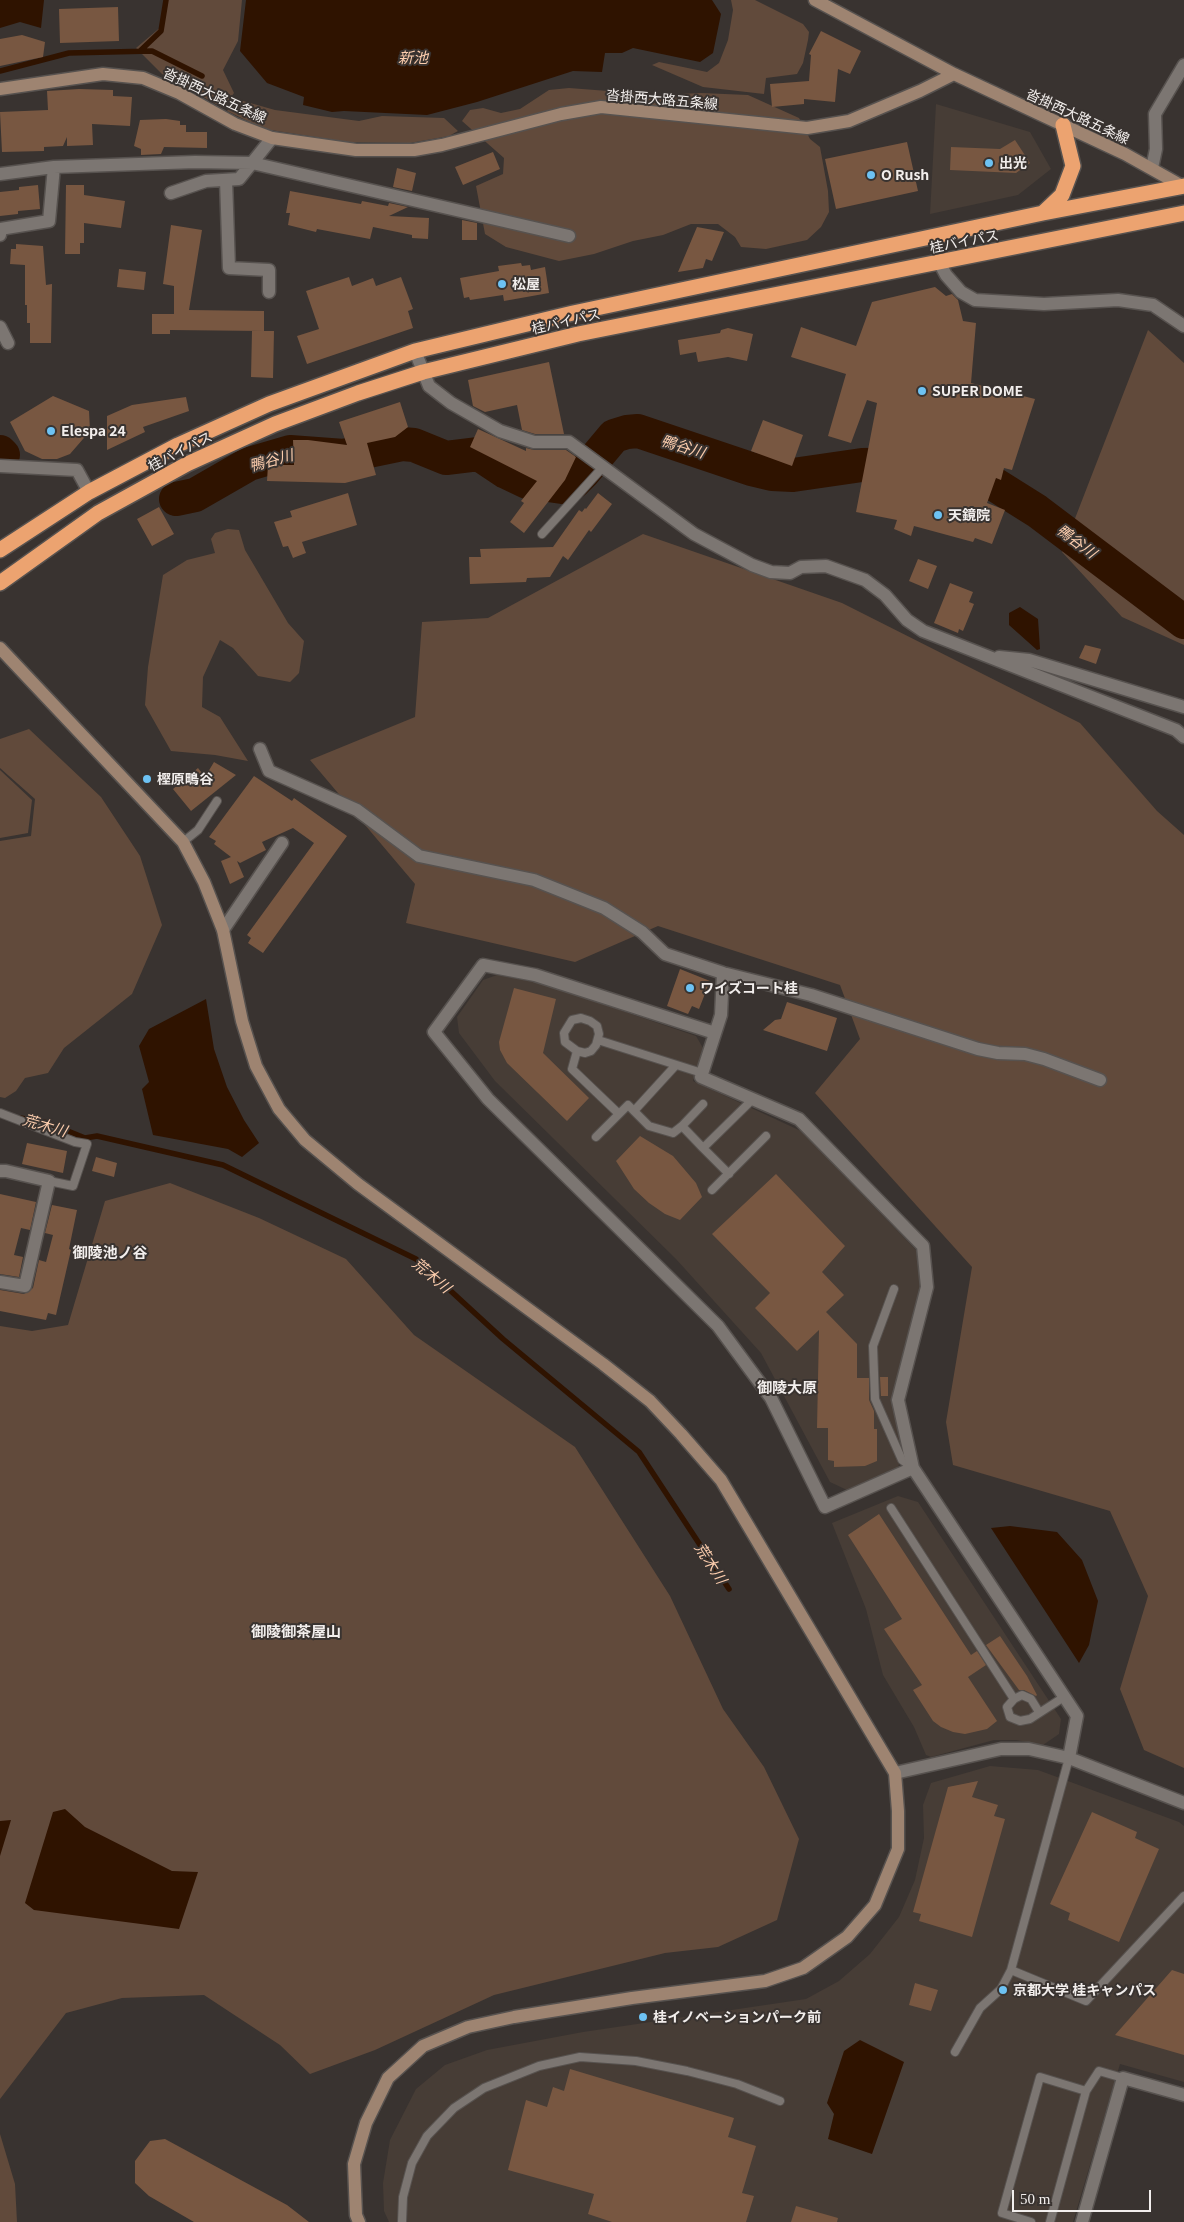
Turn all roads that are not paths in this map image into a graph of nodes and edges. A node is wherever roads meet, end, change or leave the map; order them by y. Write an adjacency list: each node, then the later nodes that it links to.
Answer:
1 (815, 0): 3 (street)
2 (1184, 65): 9 (street)
3 (954, 74): 5 (street, 沓掛西大路五条線); 6 (street, 沓掛西大路五条線)
4 (0, 89): 6 (street, 沓掛西大路五条線)
5 (1063, 125): 9 (street, 沓掛西大路五条線); 14 (highway)
6 (272, 138): 7 (street)
7 (252, 163): 8 (street); 11 (street); 17 (street)
8 (54, 167): 10 (street); 16 (street)
9 (1152, 168): 12 (street, 沓掛西大路五条線)
10 (0, 174)
11 (226, 180): 13 (street); 19 (street)
12 (1184, 186): 14 (highway, 桂バイパス)
13 (171, 193)
14 (1043, 213): 23 (highway, 桂バイパス)
15 (1184, 213): 18 (highway, 桂バイパス)
16 (0, 235)
17 (569, 236)
18 (939, 262): 21 (street); 24 (highway, 桂バイパス)
19 (269, 292)
20 (0, 326): 22 (street)
21 (1184, 326)
22 (8, 344)
23 (416, 351): 24 (street); 27 (highway, 桂バイパス)
24 (423, 372): 25 (street); 30 (highway, 桂バイパス)
25 (598, 462): 28 (lane); 32 (street)
26 (0, 466): 27 (street)
27 (89, 492): 29 (highway, 桂バイパス)
28 (542, 534)
29 (0, 550)
30 (0, 583)
31 (0, 648): 37 (street)
32 (982, 655): 33 (street); 34 (street)
33 (1184, 707)
34 (1181, 733)
35 (260, 749): 40 (street)
36 (217, 800): 37 (lane)
37 (183, 842): 39 (street)
38 (282, 843): 39 (street)
39 (223, 930): 68 (street)
40 (723, 973): 41 (street); 46 (street)
41 (715, 1033): 45 (street); 62 (street)
42 (598, 1040): 43 (lane); 43 (lane); 44 (lane)
43 (576, 1051): 51 (lane)
44 (676, 1065): 45 (lane); 49 (lane)
45 (702, 1074): 47 (street)
46 (1100, 1080)
47 (753, 1099): 55 (lane); 62 (street)
48 (703, 1104): 52 (lane)
49 (634, 1111): 51 (lane); 52 (lane)
50 (0, 1114): 58 (lane)
51 (619, 1114): 54 (lane)
52 (682, 1126): 55 (lane)
53 (766, 1136): 57 (lane)
54 (596, 1137)
55 (703, 1148): 57 (lane)
56 (0, 1171): 58 (street)
57 (729, 1174): 59 (lane)
58 (49, 1182): 60 (street)
59 (712, 1190)
60 (0, 1282)
61 (894, 1289): 62 (lane)
62 (913, 1468): 64 (street)
63 (891, 1508): 65 (lane)
64 (1064, 1697): 66 (lane); 67 (street)
65 (1014, 1699): 66 (lane); 66 (lane)
66 (1039, 1712)
67 (1069, 1758): 68 (street); 69 (street); 71 (lane)
68 (894, 1773): 77 (street)
69 (1184, 1803)
70 (1184, 1896): 71 (lane)
71 (1012, 1970): 72 (lane)
72 (955, 2052)
73 (1124, 2078): 74 (lane); 75 (street); 81 (street)
74 (1086, 2091): 79 (lane); 80 (lane)
75 (1184, 2095)
76 (780, 2100): 78 (lane)
77 (359, 2222)
78 (402, 2222)
79 (1031, 2222)
80 (1050, 2222)
81 (1082, 2222)

